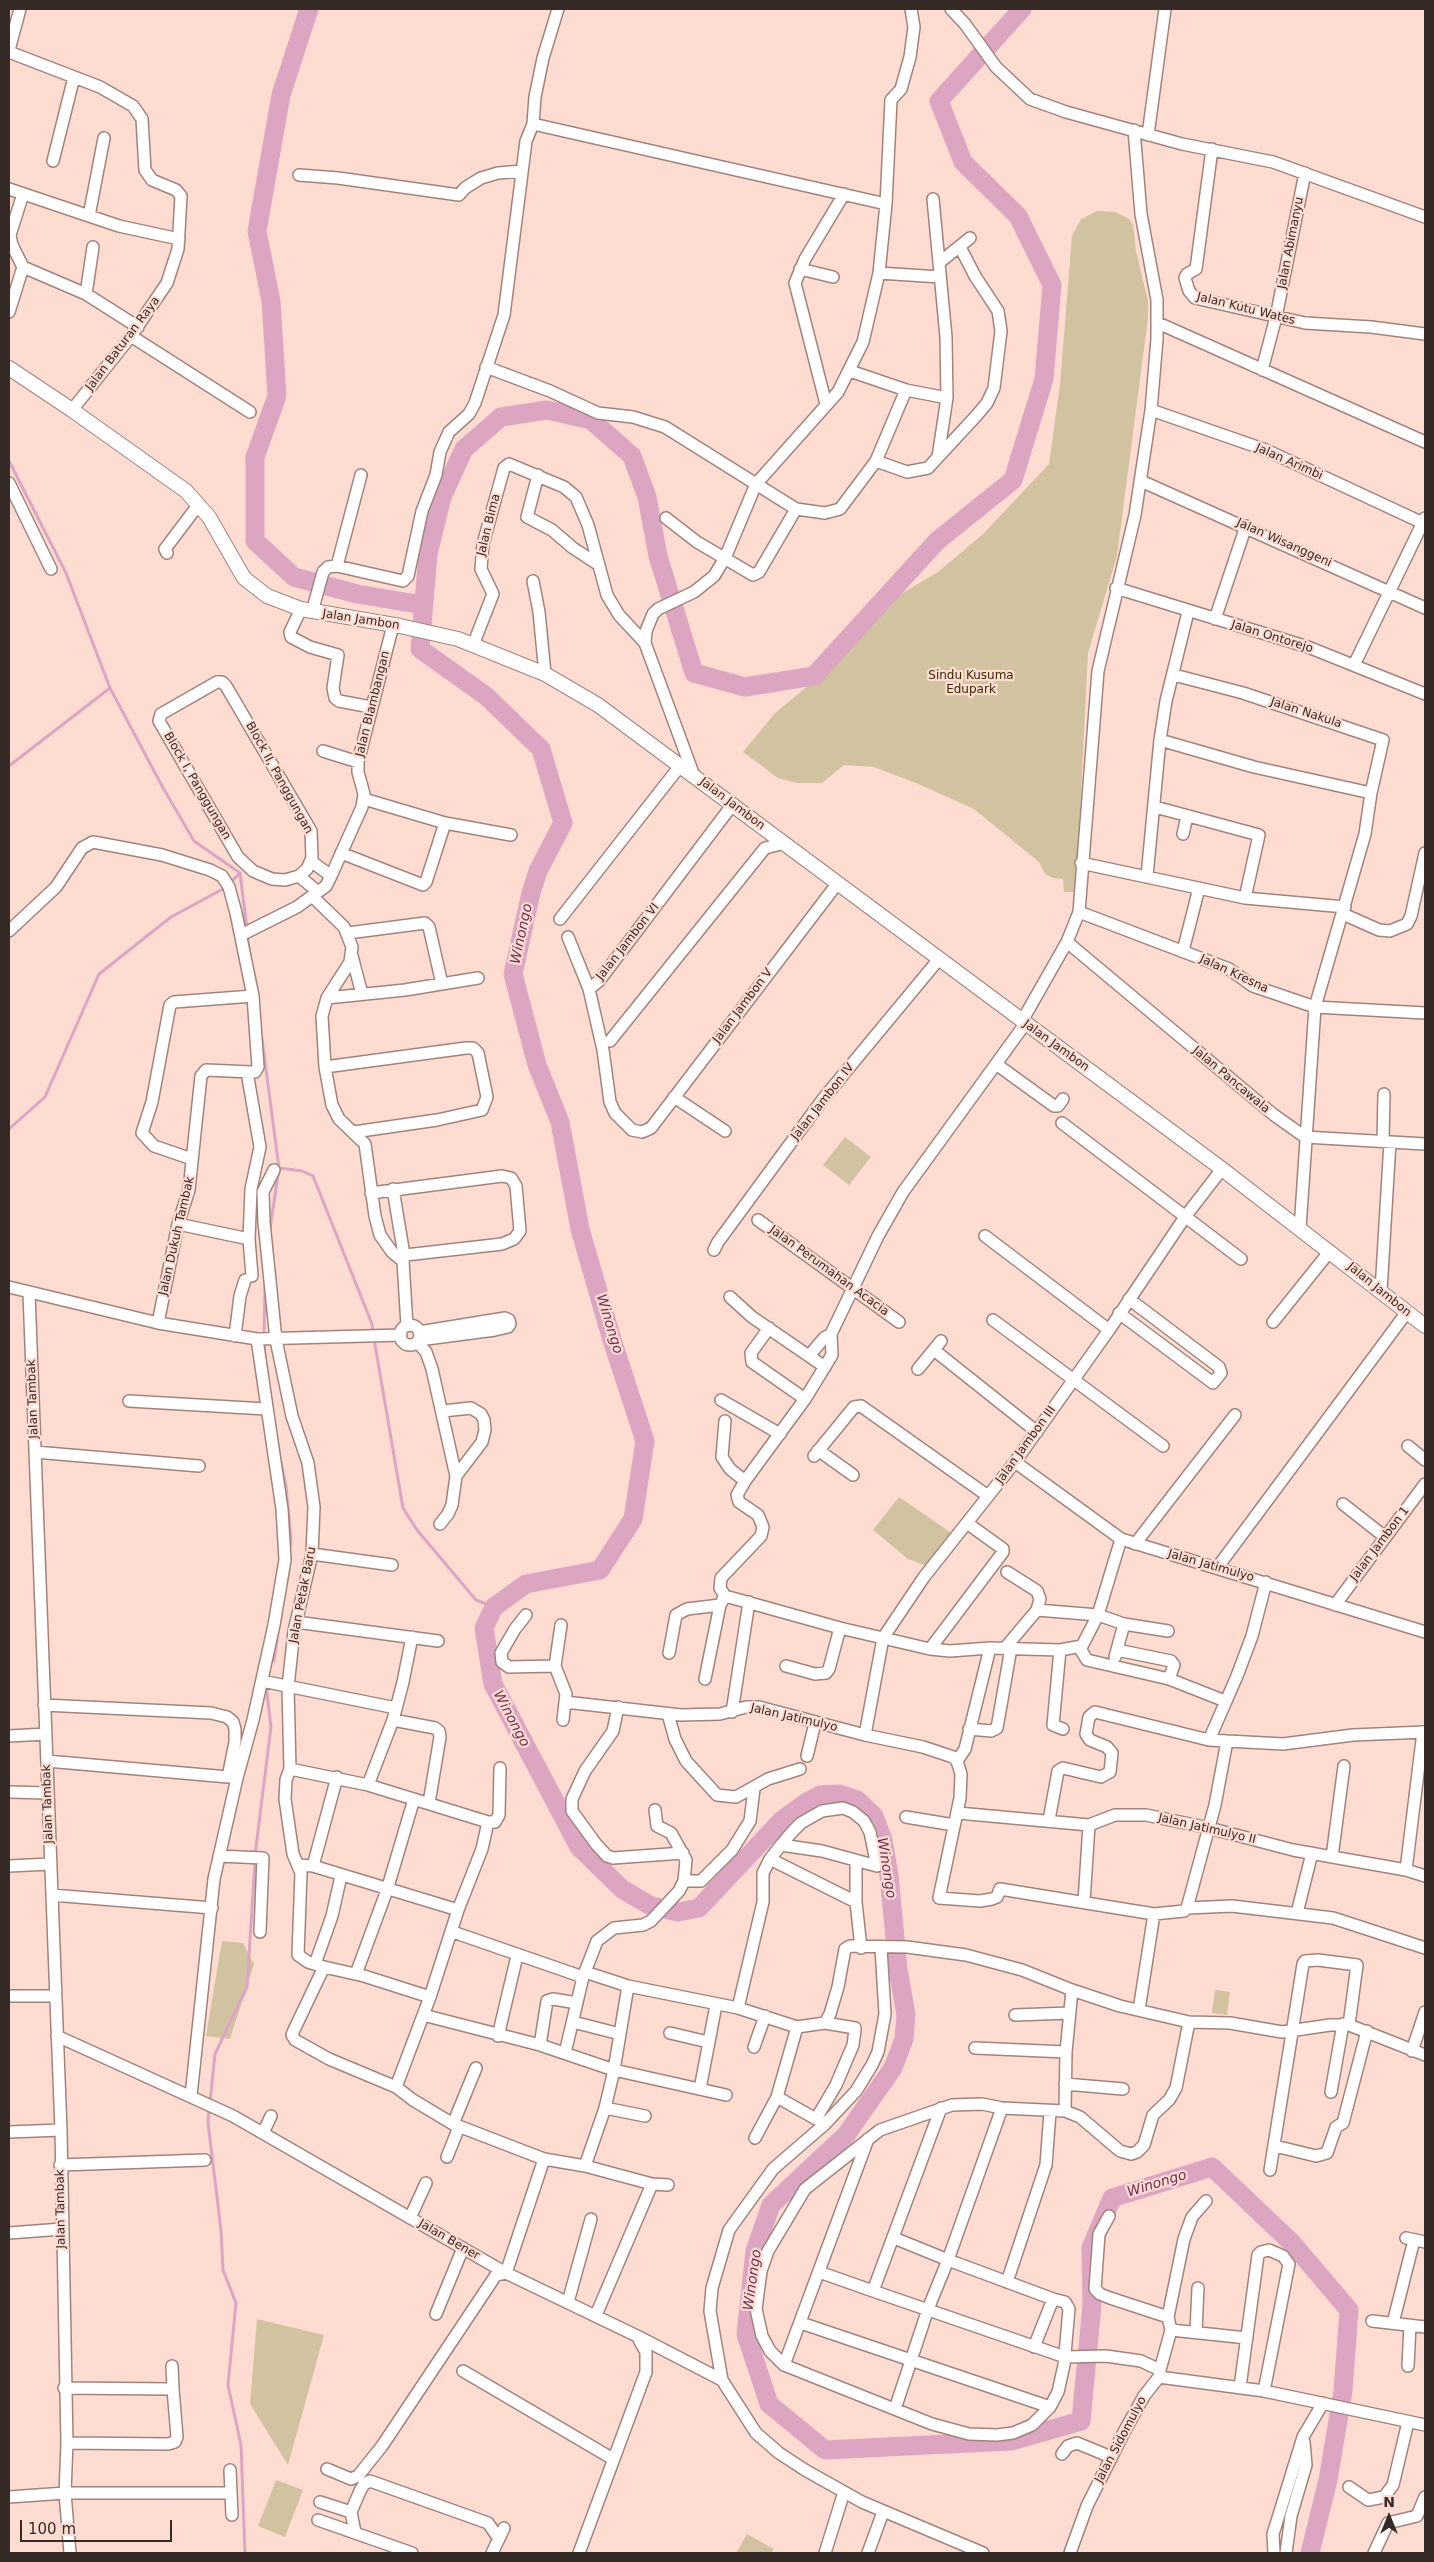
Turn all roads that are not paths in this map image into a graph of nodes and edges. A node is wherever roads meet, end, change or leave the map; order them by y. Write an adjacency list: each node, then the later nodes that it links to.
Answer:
1 (20, 9): 6 (street)
2 (558, 9): 8 (street)
3 (911, 9): 21 (street)
4 (951, 9): 9 (street)
5 (1161, 11): 10 (street)
6 (9, 48): 7 (street, Jalan Baturan Raya)
7 (74, 77): 13 (street); 25 (street, Jalan Baturan Raya)
8 (533, 124): 14 (street); 19 (street)
9 (1134, 130): 10 (street); 37 (street)
10 (1148, 135): 12 (street)
11 (104, 138): 22 (street)
12 (1212, 149): 15 (street); 36 (street, Jalan Kutu Wates)
13 (53, 161)
14 (522, 171): 16 (street); 40 (street)
15 (1305, 173): 23 (street); 36 (street, Jalan Abimanyu)
16 (299, 176)
17 (9, 189): 18 (street)
18 (23, 194): 22 (street); 29 (street)
19 (844, 194): 21 (street); 30 (street)
20 (933, 199): 28 (street)
21 (886, 204): 31 (street)
22 (89, 216): 25 (street)
23 (1425, 217)
24 (970, 238): 27 (street)
25 (179, 239): 38 (street, Jalan Baturan Raya)
26 (93, 247): 34 (street)
27 (960, 247): 28 (street); 51 (street)
28 (940, 262): 33 (street)
29 (23, 267): 34 (street); 35 (street)
30 (800, 269): 32 (street); 46 (street)
31 (879, 273): 33 (street); 43 (street)
32 (833, 277)
33 (940, 277): 45 (street)
34 (86, 294): 38 (street)
35 (9, 312)
36 (1276, 317): 39 (street, Jalan Kutu Wates); 42 (street, Jalan Abimanyu)
37 (1158, 323): 42 (street); 48 (street)
38 (135, 331): 47 (street, Jalan Baturan Raya); 49 (street)
39 (1425, 334)
40 (486, 367): 57 (street); 66 (street)
41 (9, 368): 47 (main road, Jalan Jambon)
42 (1262, 370): 50 (street)
43 (850, 371): 44 (street); 46 (street)
44 (906, 390): 45 (street); 52 (street)
45 (947, 398): 51 (street)
46 (826, 404): 57 (street)
47 (72, 410): 58 (main road, Jalan Jambon)
48 (1151, 410): 55 (street); 61 (street, Jalan Arimbi)
49 (250, 412)
50 (1425, 442)
51 (938, 457): 52 (street)
52 (876, 461): 59 (street)
53 (361, 475): 66 (street)
54 (538, 475): 65 (street); 65 (street); 77 (street, Jalan Bima)
55 (1141, 480): 62 (street, Jalan Wisanggeni); 69 (street)
56 (9, 483): 67 (street)
57 (756, 484): 59 (street); 64 (street)
58 (199, 504): 63 (street); 72 (main road, Jalan Jambon)
59 (796, 509): 64 (street)
60 (666, 518): 64 (street)
61 (1424, 522): 70 (street)
62 (1246, 526): 70 (street, Jalan Wisanggeni); 74 (street)
63 (167, 553)
64 (724, 558): 76 (street)
65 (599, 565): 76 (street)
66 (337, 566): 72 (street)
67 (52, 569)
68 (533, 581): 79 (street)
69 (1116, 588): 73 (street, Jalan Ontorejo); 101 (street)
70 (1390, 591): 71 (street, Jalan Wisanggeni); 78 (street)
71 (1425, 608)
72 (306, 610): 75 (main road, Jalan Jambon); 83 (street)
73 (1188, 612): 74 (street, Jalan Ontorejo); 80 (street)
74 (1215, 619): 78 (street, Jalan Ontorejo)
75 (397, 625): 77 (main road, Jalan Jambon); 83 (street, Jalan Blambangan)
76 (644, 643): 88 (street)
77 (473, 645): 79 (main road, Jalan Jambon)
78 (1354, 665): 82 (street, Jalan Ontorejo)
79 (544, 674): 87 (main road, Jalan Jambon)
80 (1174, 674): 84 (street); 89 (street, Jalan Nakula)
81 (222, 682): 100 (street, Block II, Panggungan); 102 (street, Block I, Panggungan)
82 (1425, 694)
83 (371, 707): 86 (street, Jalan Blambangan)
84 (1160, 740): 89 (street); 92 (street)
85 (323, 751): 86 (street)
86 (358, 762): 90 (street, Jalan Blambangan)
87 (680, 766): 88 (main road, Jalan Jambon); 112 (street)
88 (694, 776): 91 (main road, Jalan Jambon)
89 (1371, 793): 110 (street)
90 (364, 799): 94 (street); 98 (street)
91 (733, 804): 97 (main road, Jalan Jambon); 123 (street, Jalan Jambon VI)
92 (1155, 807): 93 (street); 104 (street)
93 (1187, 816): 95 (street); 109 (street)
94 (445, 823): 96 (street); 98 (street)
95 (1183, 834)
96 (511, 835)
97 (785, 843): 105 (main road, Jalan Jambon); 130 (street)
98 (341, 853): 103 (street)
99 (1425, 853): 107 (street)
100 (311, 862): 102 (street); 103 (street)
101 (1081, 863): 104 (street); 111 (street)
102 (299, 876): 108 (street)
103 (331, 876): 108 (street)
104 (1147, 876): 106 (street)
105 (836, 884): 120 (main road, Jalan Jambon); 135 (street, Jalan Jambon V)
106 (1199, 888): 109 (street); 118 (street)
107 (1422, 889): 110 (street)
108 (316, 894): 114 (street); 115 (street)
109 (1245, 898): 110 (street)
110 (1344, 910): 127 (street)
111 (1079, 912): 117 (street); 118 (street, Jalan Kresna)
112 (560, 919)
113 (9, 931): 114 (street)
114 (246, 932): 125 (street)
115 (348, 933): 119 (street); 122 (street)
116 (568, 937): 123 (street)
117 (1067, 942): 129 (street); 141 (street, Jalan Pancawala)
118 (1183, 951): 127 (street, Jalan Kresna)
119 (352, 956): 124 (street); 126 (street)
120 (939, 959): 129 (main road, Jalan Jambon); 155 (street, Jalan Jambon IV)
121 (478, 978): 122 (street)
122 (442, 984): 124 (street)
123 (588, 988): 138 (street, Jalan Jambon VI)
124 (362, 994): 126 (street)
125 (253, 996): 133 (street); 144 (street)
126 (327, 998): 132 (street)
127 (1315, 1007): 128 (street, Jalan Kresna); 141 (street)
128 (1425, 1013)
129 (1024, 1023): 131 (street); 145 (main road, Jalan Jambon)
130 (610, 1041)
131 (996, 1064): 136 (street); 160 (street)
132 (325, 1067): 140 (street); 140 (street)
133 (247, 1072): 144 (street, Jalan Dukuh Tambak); 154 (street)
134 (1384, 1094): 142 (street)
135 (674, 1097): 138 (street, Jalan Jambon V); 139 (street)
136 (1063, 1099)
137 (1062, 1123): 149 (street)
138 (651, 1128)
139 (725, 1131)
140 (354, 1132): 148 (street)
141 (1305, 1137): 142 (street); 152 (street)
142 (1386, 1142): 143 (street); 161 (street)
143 (1425, 1144)
144 (192, 1159): 151 (street, Jalan Dukuh Tambak)
145 (1222, 1169): 149 (street, Jalan Jambon III); 152 (main road, Jalan Jambon)
146 (274, 1170): 179 (street)
147 (393, 1190): 148 (street); 157 (street); 157 (street)
148 (371, 1194): 157 (street)
149 (1185, 1217): 158 (street); 164 (street, Jalan Jambon III)
150 (758, 1220): 160 (street, Jalan Perumahan Acacia)
151 (178, 1224): 154 (street); 170 (street, Jalan Dukuh Tambak)
152 (1300, 1229): 156 (main road, Jalan Jambon)
153 (985, 1236): 174 (street)
154 (249, 1239): 177 (street)
155 (714, 1250)
156 (1330, 1251): 161 (main road, Jalan Jambon); 169 (street)
157 (401, 1257): 175 (street)
158 (1241, 1259)
159 (9, 1287): 162 (street)
160 (852, 1288): 168 (street, Jalan Perumahan Acacia); 176 (street)
161 (1381, 1291): 165 (main road, Jalan Jambon)
162 (29, 1293): 170 (street); 195 (street, Jalan Tambak)
163 (730, 1297): 173 (street)
164 (1129, 1299): 166 (street, Jalan Jambon III); 166 (street)
165 (1407, 1312): 172 (main road, Jalan Jambon); 212 (street)
166 (1119, 1313): 174 (street, Jalan Jambon III)
167 (993, 1320): 183 (street)
168 (899, 1322)
169 (1273, 1322)
170 (158, 1323): 177 (street)
171 (494, 1325): 178 (street)
172 (1425, 1326)
173 (769, 1328): 180 (street); 185 (street)
174 (1110, 1330): 183 (street, Jalan Jambon III)
175 (404, 1331): 178 (street); 178 (street); 179 (street)
176 (831, 1334): 180 (street); 181 (street)
177 (235, 1336): 179 (street)
178 (419, 1338): 188 (street)
179 (266, 1340): 187 (street); 210 (street, Jalan Petak Baru)
180 (810, 1356): 181 (street)
181 (825, 1367): 185 (street)
182 (918, 1369): 191 (street)
183 (1072, 1380): 191 (street, Jalan Jambon III); 193 (street)
184 (721, 1400): 192 (street)
185 (805, 1400): 192 (street)
186 (129, 1401): 187 (street)
187 (266, 1409): 242 (street)
188 (443, 1411): 200 (street); 200 (street)
189 (1235, 1415): 209 (street)
190 (725, 1420): 201 (street)
191 (1036, 1432): 197 (street, Jalan Jambon III)
192 (780, 1434): 201 (street)
193 (1163, 1446)
194 (1408, 1446): 196 (street)
195 (35, 1452): 198 (street); 246 (street, Jalan Tambak)
196 (1425, 1460)
197 (1015, 1462): 203 (street, Jalan Jambon III); 208 (street, Jalan Jatimulyo)
198 (199, 1466)
199 (853, 1475): 203 (street)
200 (456, 1476): 206 (street)
201 (745, 1481): 215 (street)
202 (1425, 1484): 207 (street, Jalan Jambon 1)
203 (988, 1496): 205 (street, Jalan Jambon III)
204 (1344, 1504): 207 (street)
205 (967, 1523): 228 (street, Jalan Jambon III); 233 (street)
206 (440, 1524)
207 (1385, 1537): 217 (street, Jalan Jambon 1)
208 (1121, 1539): 209 (street, Jalan Jatimulyo); 219 (street)
209 (1135, 1544): 212 (street, Jalan Jatimulyo)
210 (312, 1554): 211 (street); 221 (street, Jalan Petak Baru)
211 (392, 1566)
212 (1217, 1568): 214 (street, Jalan Jatimulyo)
213 (1008, 1572): 218 (street)
214 (1266, 1582): 217 (street, Jalan Jatimulyo); 244 (street)
215 (722, 1601): 216 (street); 236 (street); 240 (street)
216 (749, 1602): 224 (street); 249 (street)
217 (1335, 1605): 226 (street, Jalan Jatimulyo)
218 (1037, 1610): 219 (street); 232 (street)
219 (1098, 1614): 222 (street); 230 (street)
220 (526, 1615): 237 (street)
221 (296, 1622): 227 (street); 243 (street, Jalan Petak Baru)
222 (1124, 1624): 225 (street); 235 (street)
223 (561, 1625): 237 (street)
224 (840, 1628): 228 (street); 238 (street)
225 (1168, 1630)
226 (1425, 1632)
227 (412, 1637): 229 (street); 248 (street)
228 (883, 1638): 233 (street); 258 (street, Jalan Jambon III)
229 (438, 1642)
230 (1079, 1647): 234 (street); 239 (street)
231 (990, 1648): 232 (street); 233 (street); 254 (street)
232 (1008, 1648): 234 (street); 254 (street)
233 (930, 1649)
234 (1060, 1650): 255 (street)
235 (1117, 1650): 239 (street); 241 (street)
236 (669, 1653)
237 (555, 1666): 245 (street)
238 (786, 1666)
239 (1113, 1666): 241 (street)
240 (705, 1679)
241 (1169, 1679): 244 (street)
242 (262, 1681): 243 (street); 287 (street)
243 (288, 1687): 248 (street); 267 (street, Jalan Petak Baru)
244 (1226, 1701): 260 (street)
245 (565, 1702): 247 (street, Jalan Jatimulyo); 252 (street)
246 (44, 1705): 257 (street, Jalan Tambak); 263 (street)
247 (618, 1707): 250 (street, Jalan Jatimulyo); 285 (street)
248 (396, 1708): 251 (street)
249 (732, 1712): 250 (street, Jalan Jatimulyo); 253 (street, Jalan Jatimulyo)
250 (668, 1714): 271 (street)
251 (393, 1720): 270 (street); 275 (street)
252 (563, 1720)
253 (815, 1722): 258 (street, Jalan Jatimulyo); 262 (street)
254 (969, 1729): 264 (street)
255 (1063, 1729)
256 (1424, 1732): 261 (street); 295 (street)
257 (46, 1734): 259 (street); 263 (street, Jalan Tambak)
258 (865, 1735): 264 (street, Jalan Jatimulyo)
259 (9, 1736)
260 (1208, 1740): 261 (street); 279 (street)
261 (1227, 1741): 283 (street)
262 (807, 1756)
263 (47, 1761): 273 (street, Jalan Tambak)
264 (957, 1762): 277 (street)
265 (1344, 1766): 288 (street)
266 (500, 1768): 280 (street)
267 (290, 1769): 269 (street); 292 (street, Jalan Petak Baru)
268 (800, 1769): 271 (street)
269 (337, 1777): 270 (street); 294 (street)
270 (368, 1785): 274 (street)
271 (754, 1789): 298 (street)
272 (9, 1792): 273 (street)
273 (48, 1793): 291 (street, Jalan Tambak)
274 (414, 1799): 275 (street); 299 (street)
275 (429, 1803): 280 (street)
276 (655, 1810): 285 (street)
277 (958, 1813): 279 (street, Jalan Jatimulyo II); 281 (street)
278 (906, 1817): 281 (street)
279 (1049, 1820): 282 (street, Jalan Jatimulyo II)
280 (488, 1822): 305 (street)
281 (954, 1825): 302 (street)
282 (1089, 1825): 283 (street, Jalan Jatimulyo II); 302 (street)
283 (1209, 1828): 286 (street, Jalan Jatimulyo II); 304 (street)
284 (781, 1845): 289 (street); 290 (street); 290 (street)
285 (683, 1853): 298 (street)
286 (1312, 1853): 288 (street, Jalan Jatimulyo II); 306 (street)
287 (219, 1856): 303 (street); 308 (street)
288 (1332, 1857): 295 (street, Jalan Jatimulyo II)
289 (770, 1859): 301 (street); 324 (street)
290 (856, 1862): 301 (street)
291 (50, 1864): 293 (street); 300 (street, Jalan Tambak)
292 (299, 1865): 294 (street); 314 (street, Jalan Petak Baru)
293 (9, 1866)
294 (313, 1866): 296 (street)
295 (1406, 1870): 297 (street, Jalan Jatimulyo II)
296 (342, 1876): 299 (street); 314 (street)
297 (1425, 1876)
298 (684, 1882): 316 (street)
299 (387, 1890): 305 (street); 315 (street)
300 (52, 1895): 303 (street); 320 (street, Jalan Tambak)
301 (856, 1902): 310 (street)
302 (1084, 1902): 307 (street)
303 (212, 1908): 358 (street)
304 (1188, 1908): 306 (street); 307 (street)
305 (458, 1910): 309 (street)
306 (1297, 1913): 312 (street)
307 (1154, 1914): 325 (street)
308 (260, 1932)
309 (453, 1932): 313 (street); 321 (street)
310 (861, 1948): 311 (street); 333 (street)
311 (882, 1948): 318 (street); 367 (street)
312 (1425, 1948)
313 (517, 1956): 316 (street); 341 (street)
314 (320, 1965): 315 (street); 353 (street)
315 (356, 1974): 321 (street)
316 (584, 1975): 317 (street); 322 (street)
317 (628, 1986): 323 (street); 339 (street)
318 (1072, 1990): 325 (street); 327 (street)
319 (9, 1996): 320 (street)
320 (56, 1996): 340 (street, Jalan Tambak)
321 (430, 1997): 328 (street)
322 (577, 2004): 331 (street); 343 (street)
323 (716, 2004): 324 (street); 342 (street)
324 (738, 2008): 330 (street)
325 (1139, 2010): 332 (street)
326 (1425, 2012): 346 (street)
327 (1070, 2013): 329 (street); 347 (street)
328 (423, 2015): 341 (street); 353 (street)
329 (1015, 2015)
330 (765, 2016): 335 (street); 344 (street)
331 (573, 2022): 339 (street); 348 (street)
332 (1188, 2022): 337 (street); 363 (street)
333 (825, 2023): 335 (street); 367 (street)
334 (1346, 2025): 336 (street); 337 (street); 337 (street); 356 (street)
335 (797, 2027): 359 (street)
336 (1367, 2031): 346 (street); 374 (street)
337 (1293, 2032): 374 (street)
338 (670, 2033): 342 (street)
339 (620, 2034): 351 (street)
340 (57, 2036): 358 (street, Jalan Bener); 369 (street, Jalan Tambak)
341 (498, 2036): 343 (street)
342 (708, 2042): 354 (street)
343 (540, 2045): 348 (street)
344 (754, 2047)
345 (975, 2048): 347 (street)
346 (1412, 2051): 349 (street)
347 (1066, 2052): 352 (street)
348 (565, 2053): 351 (street)
349 (1425, 2055)
350 (476, 2068): 368 (street)
351 (614, 2070): 354 (street); 360 (street)
352 (1065, 2084): 355 (street); 363 (street)
353 (396, 2087): 368 (street)
354 (700, 2089): 357 (street)
355 (1123, 2089)
356 (1331, 2092)
357 (726, 2094)
358 (190, 2096): 371 (street, Jalan Bener)
359 (777, 2097): 367 (street); 372 (street)
360 (605, 2108): 366 (street); 379 (street)
361 (940, 2108): 362 (street); 373 (street); 390 (street)
362 (1002, 2108): 364 (street); 393 (street)
363 (1065, 2111): 364 (street)
364 (1050, 2112): 396 (street)
365 (271, 2116): 371 (street)
366 (644, 2116)
367 (821, 2122): 422 (street)
368 (456, 2126): 375 (street); 376 (street)
369 (61, 2130): 370 (street); 378 (street, Jalan Tambak)
370 (9, 2132)
371 (263, 2133): 386 (street, Jalan Bener)
372 (756, 2138)
373 (868, 2139): 394 (street); 417 (street)
374 (1275, 2146): 380 (street)
375 (446, 2157)
376 (544, 2159): 379 (street); 395 (street)
377 (205, 2160): 378 (street)
378 (60, 2165): 388 (street, Jalan Tambak)
379 (585, 2166): 382 (street)
380 (1270, 2170)
381 (426, 2183): 386 (street)
382 (652, 2184): 383 (street); 403 (street)
383 (668, 2185)
384 (1206, 2201): 404 (street)
385 (1109, 2216): 404 (street)
386 (410, 2218): 392 (street, Jalan Bener)
387 (591, 2219): 400 (street)
388 (62, 2229): 389 (street); 424 (street, Jalan Tambak)
389 (9, 2233)
390 (894, 2238): 393 (street); 398 (street)
391 (1415, 2240): 407 (street)
392 (463, 2248): 395 (street, Jalan Bener); 402 (street)
393 (948, 2260): 396 (street); 401 (street)
394 (819, 2272): 398 (street); 406 (street)
395 (506, 2273): 400 (street, Jalan Bener); 437 (street)
396 (1007, 2282): 399 (street)
397 (1198, 2288): 411 (street)
398 (873, 2291): 401 (street)
399 (1053, 2299): 414 (street); 415 (street)
400 (568, 2302): 403 (street, Jalan Bener)
401 (928, 2309): 414 (street); 416 (street)
402 (436, 2314)
403 (596, 2315): 412 (street, Jalan Bener)
404 (1168, 2317): 410 (street)
405 (1372, 2320): 407 (street)
406 (801, 2323): 416 (street); 417 (street)
407 (1393, 2323): 408 (street)
408 (1410, 2325): 409 (street); 419 (street)
409 (1425, 2327)
410 (1171, 2330): 411 (street); 421 (street)
411 (1196, 2331): 413 (street)
412 (637, 2336): 422 (street, Jalan Bener); 436 (street)
413 (1247, 2338): 423 (street); 426 (street)
414 (1034, 2347): 415 (street)
415 (1065, 2357): 421 (street); 428 (street)
416 (911, 2361): 428 (street); 429 (street)
417 (784, 2365): 429 (street)
418 (172, 2366): 425 (street)
419 (1408, 2366)
420 (464, 2371): 436 (street)
421 (1160, 2374): 423 (street); 435 (street, Jalan Sidomulyo)
422 (722, 2380): 440 (street)
423 (1240, 2387): 426 (street)
424 (64, 2388): 425 (street); 433 (street, Jalan Tambak)
425 (173, 2389): 433 (street)
426 (1264, 2391): 427 (street)
427 (1326, 2403): 430 (street); 432 (street)
428 (1050, 2408): 429 (street)
429 (895, 2409)
430 (1408, 2422): 431 (street); 439 (street)
431 (1425, 2425)
432 (1303, 2437): 461 (street); 462 (street)
433 (67, 2443): 441 (street, Jalan Tambak)
434 (1062, 2454): 435 (street)
435 (1111, 2457): 460 (street, Jalan Sidomulyo)
436 (613, 2459): 456 (street)
437 (327, 2469)
438 (230, 2470): 442 (street)
439 (1349, 2487)
440 (844, 2492): 447 (street); 457 (street)
441 (65, 2493): 442 (street); 443 (street); 453 (street, Jalan Tambak)
442 (231, 2493): 448 (street)
443 (9, 2496)
444 (1425, 2497): 463 (street)
445 (320, 2502): 446 (street)
446 (351, 2512): 451 (street); 452 (street)
447 (883, 2512): 458 (street); 459 (street)
448 (232, 2514)
449 (318, 2520): 451 (street)
450 (504, 2528): 452 (street)
451 (355, 2532): 454 (street)
452 (499, 2539): 455 (street)
453 (70, 2553)
454 (412, 2553)
455 (492, 2553)
456 (579, 2553)
457 (824, 2553)
458 (868, 2553)
459 (983, 2553)
460 (1070, 2553)
461 (1274, 2553)
462 (1286, 2553)
463 (1374, 2553)

